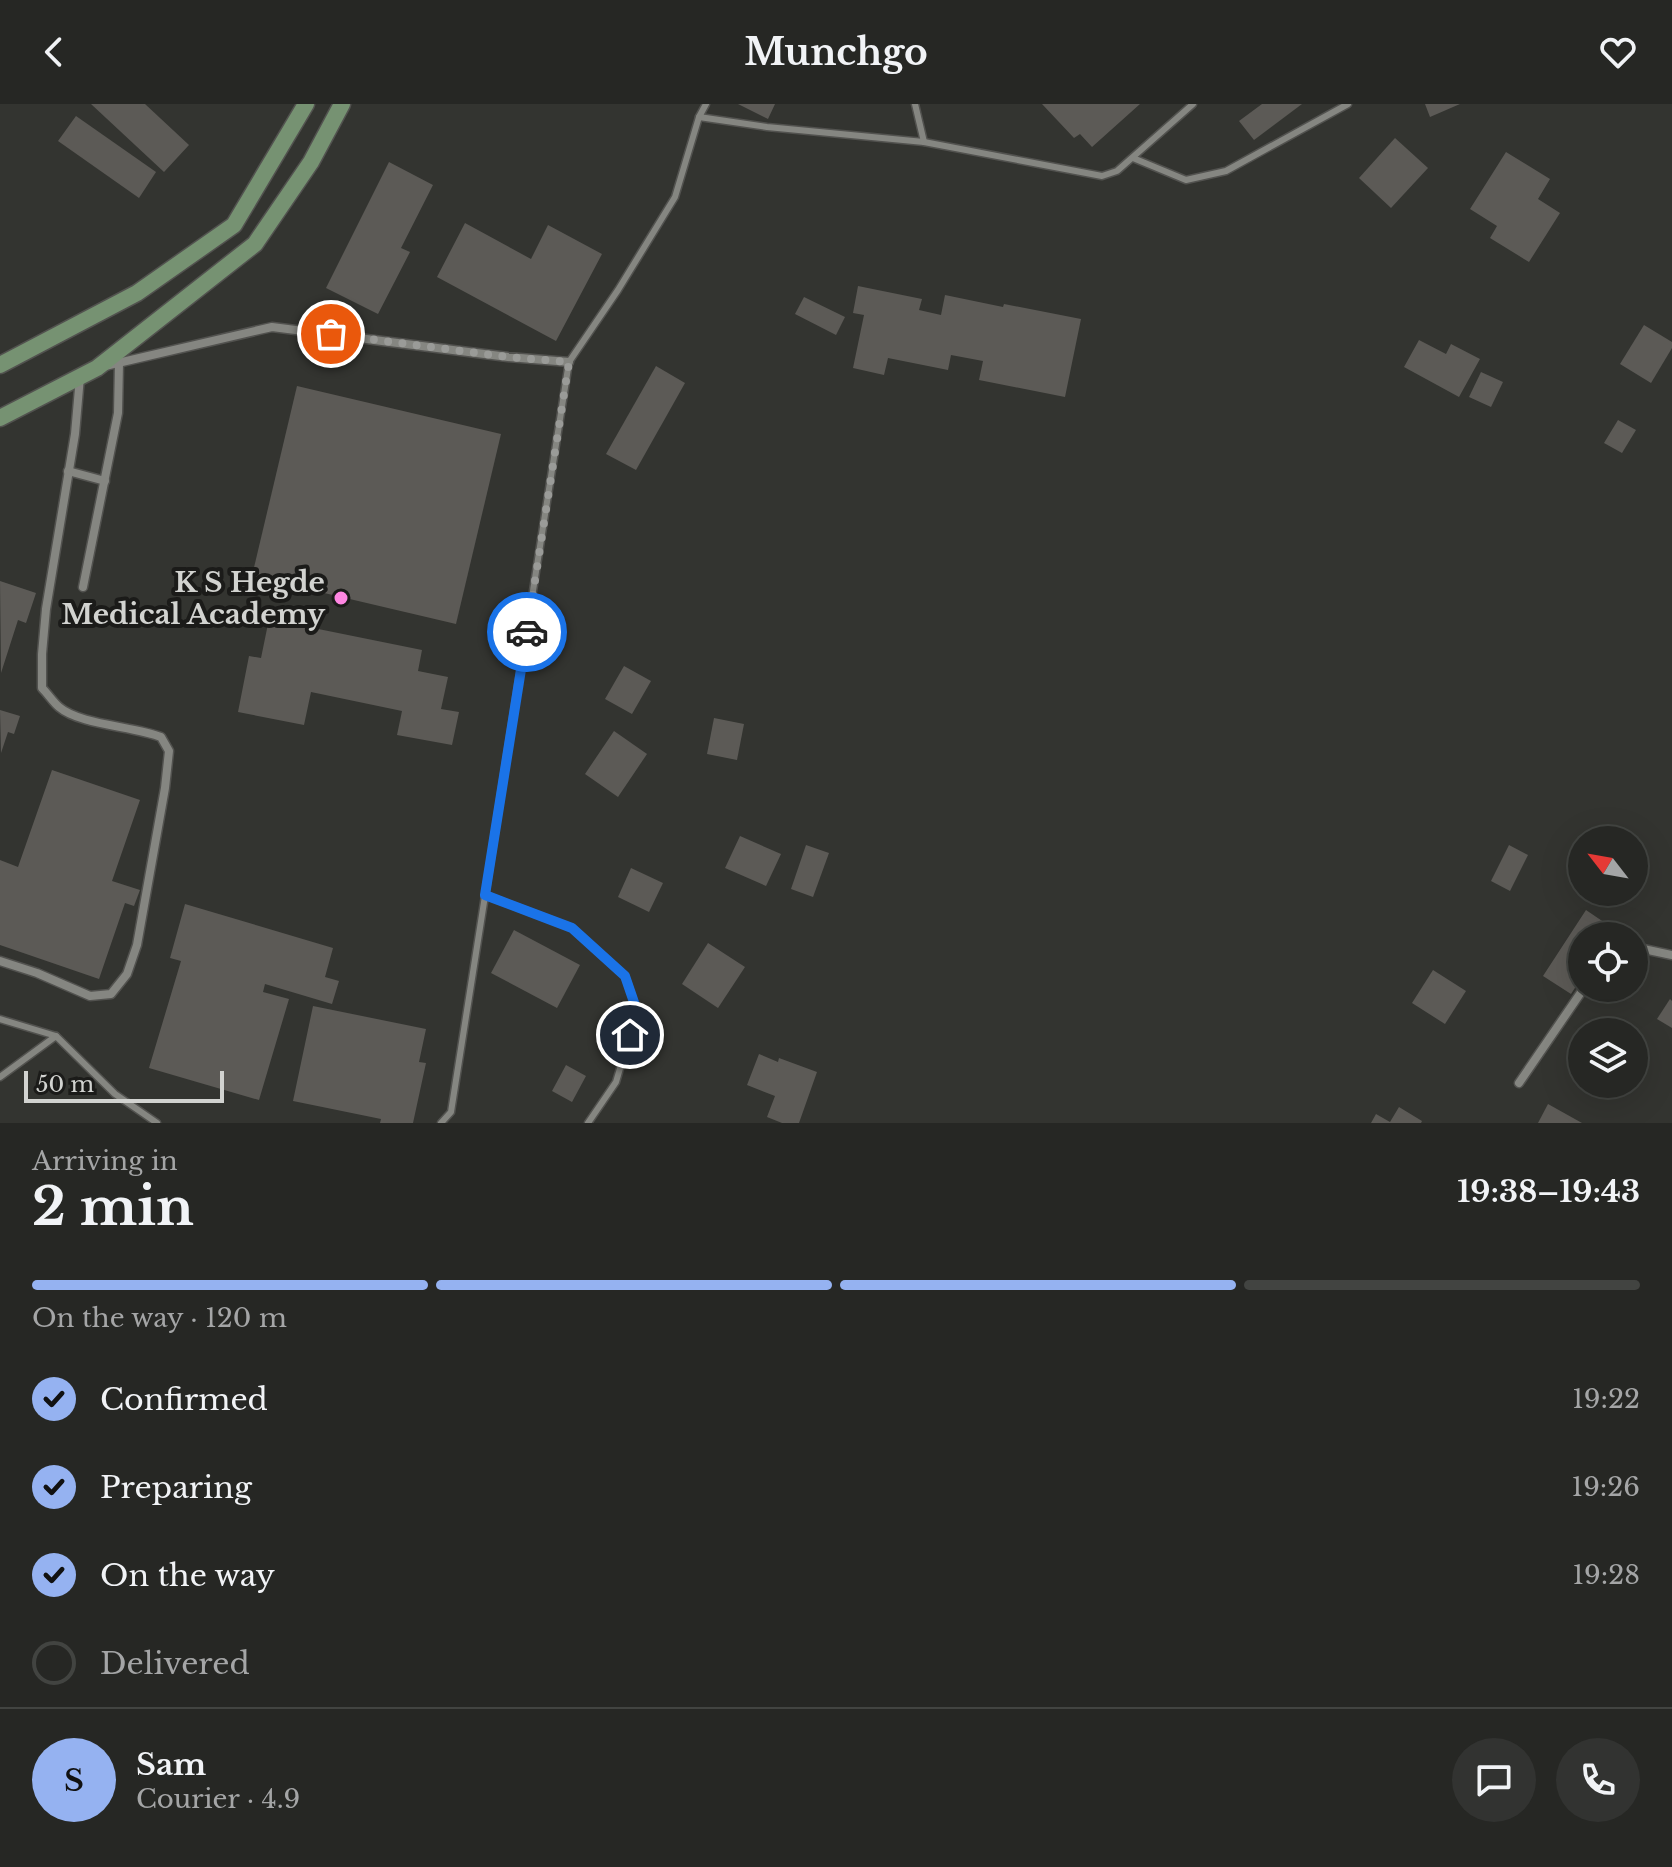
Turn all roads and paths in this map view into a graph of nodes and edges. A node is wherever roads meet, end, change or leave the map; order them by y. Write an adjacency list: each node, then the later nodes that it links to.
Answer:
1 (306, 104): 12 (main road)
2 (342, 104): 13 (main road)
3 (706, 104): 7 (lane)
4 (915, 104): 8 (lane)
5 (1193, 104): 9 (lane)
6 (1348, 104): 9 (lane)
7 (699, 117): 8 (lane); 10 (lane)
8 (924, 142): 9 (lane)
9 (1133, 158)
10 (569, 362): 11 (street); 19 (lane)
11 (119, 363): 13 (street); 17 (street)
12 (0, 365)
13 (97, 368): 14 (main road)
14 (80, 377): 15 (main road); 16 (street)
15 (0, 418)
16 (68, 471): 17 (street); 22 (street)
17 (105, 481): 18 (street)
18 (83, 587)
19 (485, 895): 29 (lane); 30 (lane)
20 (1648, 950): 21 (street)
21 (1672, 955)
22 (0, 961)
23 (1574, 1002): 27 (street)
24 (0, 1019): 25 (lane)
25 (56, 1036): 26 (lane); 28 (lane)
26 (0, 1077)
27 (1519, 1083)
28 (157, 1123)
29 (441, 1123)
30 (588, 1123)

